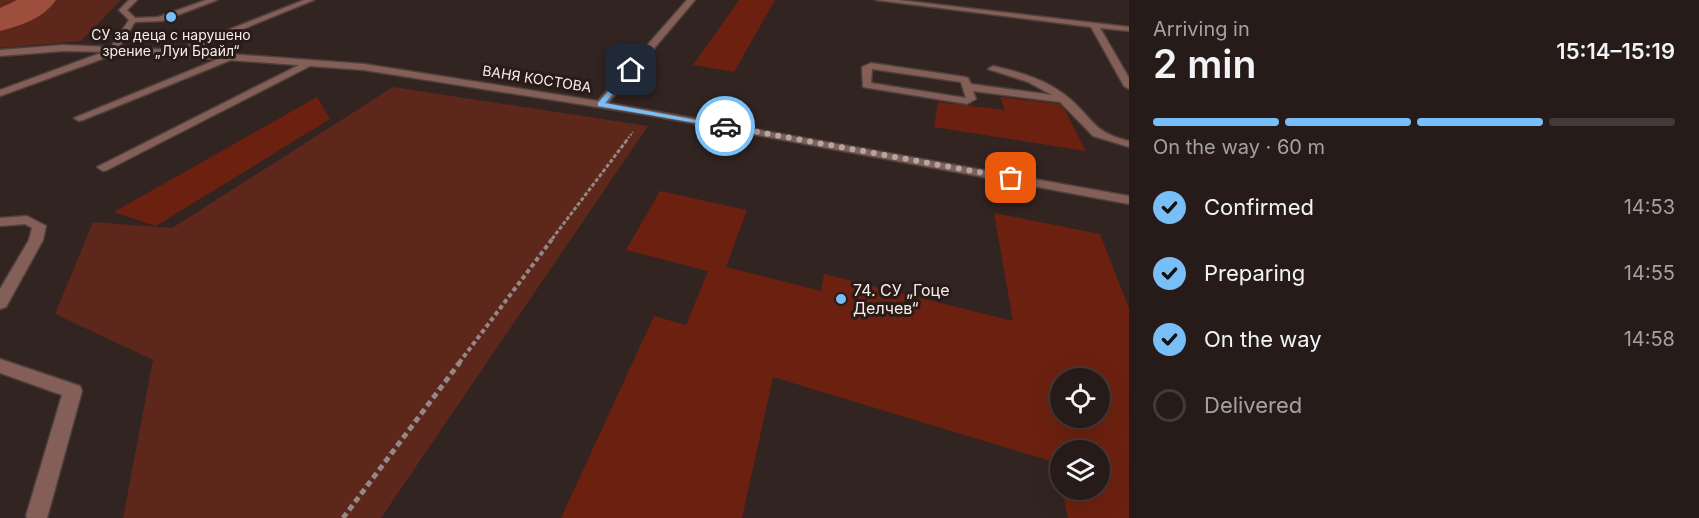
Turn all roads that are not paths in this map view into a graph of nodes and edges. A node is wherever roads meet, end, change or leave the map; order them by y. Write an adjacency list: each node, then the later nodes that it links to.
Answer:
1 (133, 0): 6 (street)
2 (213, 0): 6 (street)
3 (310, 0): 11 (street)
4 (691, 0): 19 (street)
5 (880, 0): 7 (street)
6 (133, 20): 9 (street)
7 (1094, 25): 8 (street); 15 (street)
8 (1129, 29)
9 (117, 49): 10 (street, ВАНЯ КОСТОВА); 11 (street, ВАНЯ КОСТОВА); 17 (street)
10 (0, 53)
11 (174, 54): 12 (street, ВАНЯ КОСТОВА)
12 (228, 58): 13 (street, ВАНЯ КОСТОВА); 20 (street)
13 (309, 63): 19 (street, ВАНЯ КОСТОВА); 22 (street)
14 (993, 69): 18 (street)
15 (1129, 86)
16 (968, 87): 16 (street); 18 (street)
17 (0, 93)
18 (1065, 100): 21 (street)
19 (601, 104): 23 (street, ВАНЯ КОСТОВА)
20 (79, 118)
21 (1129, 144)
22 (104, 167)
23 (1129, 200)
24 (0, 222): 25 (street)
25 (0, 303)
26 (0, 366): 27 (street)
27 (37, 516)

